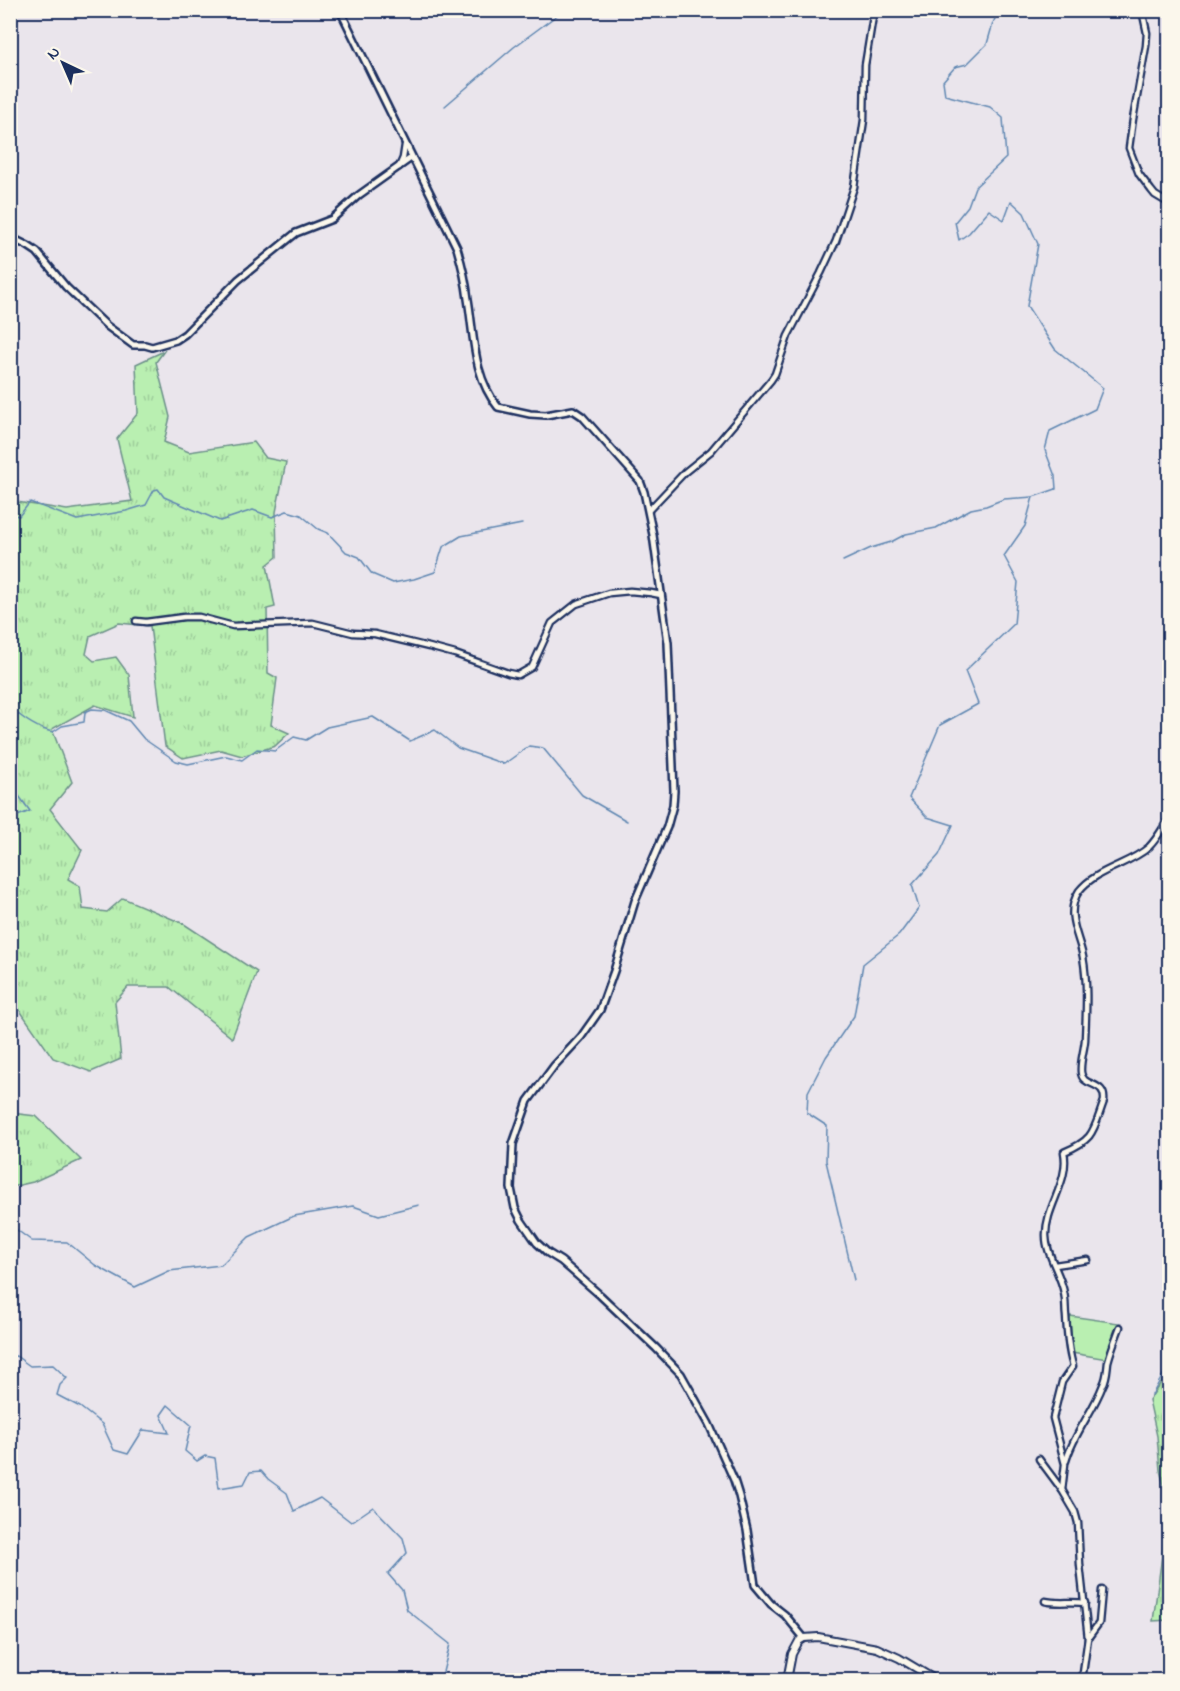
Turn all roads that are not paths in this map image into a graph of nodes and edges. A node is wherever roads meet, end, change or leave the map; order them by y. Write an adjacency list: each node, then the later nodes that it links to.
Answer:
1 (340, 10): 4 (street)
2 (874, 10): 9 (street)
3 (1142, 10): 7 (street)
4 (405, 145): 5 (street); 6 (street)
5 (411, 158): 6 (street); 9 (street)
6 (399, 167): 8 (street)
7 (1170, 204)
8 (10, 237)
9 (649, 510): 10 (street)
10 (661, 595): 11 (street); 22 (street)
11 (136, 621)
12 (1170, 817): 14 (street)
13 (1088, 1260): 14 (street)
14 (1055, 1265): 17 (street)
15 (1120, 1327): 17 (street)
16 (1039, 1459): 18 (street)
17 (1065, 1464): 18 (street)
18 (1062, 1490): 21 (street)
19 (1102, 1590): 23 (street)
20 (1045, 1601): 21 (street)
21 (1085, 1603): 23 (street)
22 (804, 1638): 24 (main road); 25 (main road)
23 (1088, 1638): 26 (street)
24 (787, 1680)
25 (936, 1680)
26 (1082, 1680)

